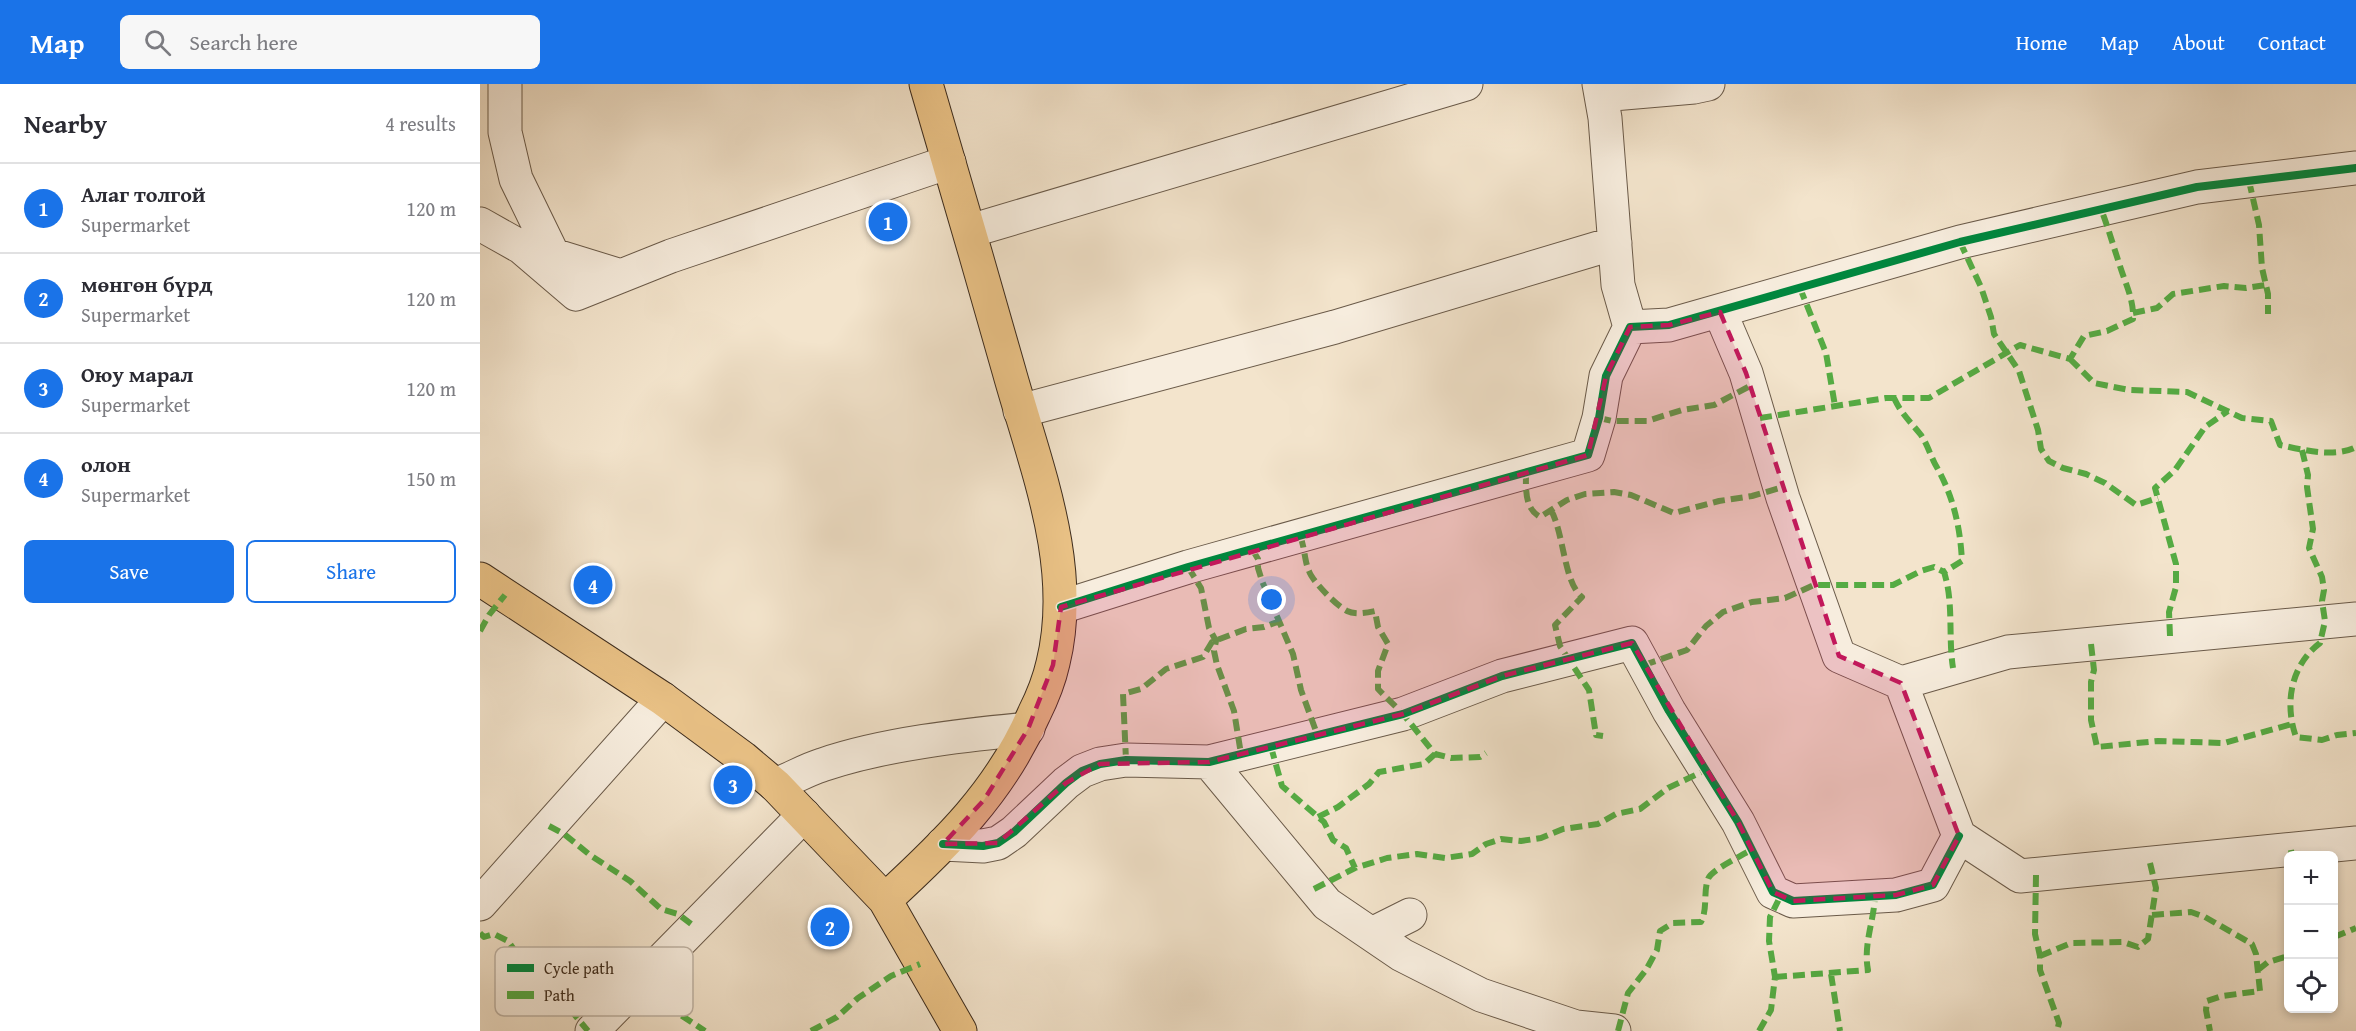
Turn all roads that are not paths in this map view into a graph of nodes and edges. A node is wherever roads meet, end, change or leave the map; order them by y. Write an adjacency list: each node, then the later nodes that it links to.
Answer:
1 (505, 84): 11 (street)
2 (926, 84): 6 (main road)
3 (1466, 84): 9 (street)
4 (1708, 84): 5 (street)
5 (1600, 90): 10 (street)
6 (949, 162): 9 (main road); 11 (street)
7 (2356, 168): 12 (street)
8 (480, 224): 11 (street)
9 (970, 231): 14 (main road)
10 (1615, 243): 13 (street); 14 (street)
11 (621, 276)
12 (1720, 312): 13 (street); 18 (street)
13 (1629, 327): 16 (street)
14 (1020, 411): 16 (main road)
15 (480, 579): 19 (main road)
16 (1061, 607): 20 (main road)
17 (2356, 619): 18 (street)
18 (1901, 683): 24 (street)
19 (663, 699): 22 (main road); 28 (street)
20 (1028, 729): 22 (street); 26 (main road)
21 (1209, 762): 24 (street); 26 (street); 30 (street)
22 (775, 785): 23 (main road)
23 (804, 815): 27 (main road); 31 (street)
24 (1959, 836): 25 (street)
25 (2356, 843)
26 (943, 844): 27 (main road)
27 (885, 900): 34 (main road)
28 (480, 904)
29 (1410, 915): 30 (street)
30 (1372, 934): 35 (street)
31 (674, 947)
32 (607, 1016): 33 (street)
33 (592, 1031)
34 (960, 1031)
35 (1614, 1031)

